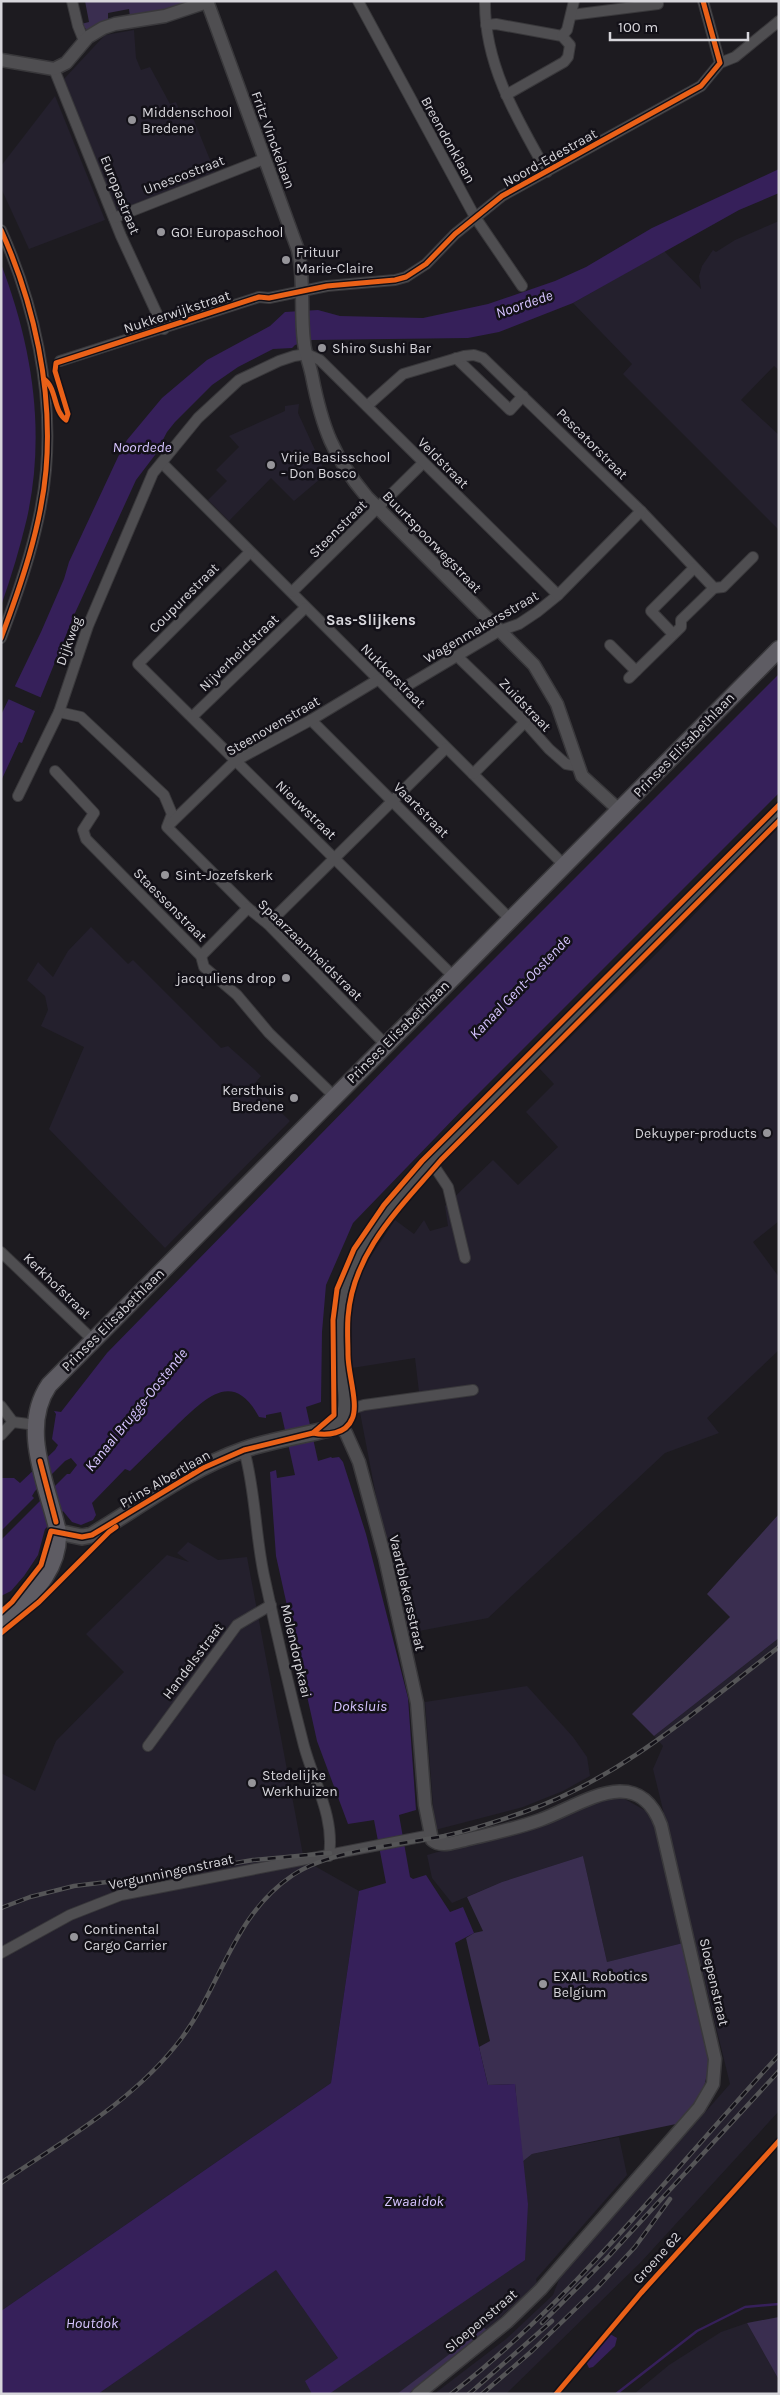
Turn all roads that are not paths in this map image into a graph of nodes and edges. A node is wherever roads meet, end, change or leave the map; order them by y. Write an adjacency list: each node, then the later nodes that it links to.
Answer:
1 (72, 1): 12 (street)
2 (358, 1): 19 (street, Breendonklaan)
3 (485, 1): 10 (street)
4 (574, 1): 8 (street)
5 (703, 1): 14 (street)
6 (207, 2): 12 (street); 17 (street, Fritz Vinckelaan)
7 (658, 4): 8 (street)
8 (571, 15): 11 (street)
9 (779, 21): 14 (street)
10 (486, 25): 11 (street); 16 (street)
11 (562, 36): 16 (street)
12 (84, 41): 15 (street)
13 (1, 60): 15 (street)
14 (720, 63): 18 (street, Noord-Edestraat)
15 (54, 69): 20 (street, Europastraat)
16 (506, 95): 18 (street)
17 (264, 159): 20 (street, Unescostraat); 23 (street, Fritz Vinckelaan)
18 (547, 172): 19 (street, Noord-Edestraat)
19 (475, 217): 22 (street, Breendonklaan); 23 (street, Noord-Edestraat)
20 (114, 218): 24 (street, Europastraat)
21 (1, 230): 43 (street)
22 (522, 286)
23 (302, 290): 24 (street, Nukkerwijkstraat); 25 (street, Buurtspoorwegstraat)
24 (164, 330): 27 (street, Nukkerwijkstraat)
25 (305, 348): 29 (street, Veldstraat); 31 (street); 32 (street, Buurtspoorwegstraat)
26 (456, 358): 28 (street, Pescatorstraat); 28 (street); 29 (street, Pescatorstraat)
27 (60, 361)
28 (523, 396): 33 (street, Pescatorstraat)
29 (367, 406): 30 (street, Veldstraat)
30 (423, 462): 32 (street, Steenstraat); 39 (street, Veldstraat)
31 (162, 463): 34 (street, Nukkerstraat); 50 (street, Dijkweg)
32 (378, 508): 38 (street, Steenstraat); 41 (street, Buurtspoorwegstraat)
33 (641, 512): 36 (street, Pescatorstraat); 39 (street, Wagenmakersstraat)
34 (250, 552): 38 (street, Nukkerstraat); 47 (street, Coupurestraat)
35 (753, 557): 37 (street)
36 (694, 568): 37 (street, Pescatorstraat); 42 (street)
37 (714, 588): 42 (street)
38 (292, 592): 40 (street, Nukkerstraat)
39 (558, 595): 41 (street, Wagenmakersstraat)
40 (305, 608): 48 (street, Nukkerstraat); 51 (street, Nijverheidstraat)
41 (499, 631): 46 (street, Wagenmakersstraat); 56 (street, Buurtspoorwegstraat)
42 (673, 634): 44 (street)
43 (1, 638)
44 (610, 645)
45 (779, 649): 61 (main road, Prinses Elisabethlaan)
46 (457, 656): 49 (street, Wagenmakersstraat); 53 (street, Zuidstraat)
47 (138, 664): 51 (street, Nieuwstraat)
48 (379, 679): 49 (street, Nukkerstraat); 52 (street, Steenovenstraat)
49 (393, 694): 54 (street, Nukkerstraat)
50 (59, 712): 59 (street, Dijkweg); 63 (street)
51 (192, 717): 55 (street, Nieuwstraat)
52 (311, 720): 55 (street, Steenovenstraat); 60 (street, Vaartstraat)
53 (525, 722): 56 (street, Zuidstraat); 58 (street)
54 (446, 748): 58 (street, Nukkerstraat); 60 (street)
55 (235, 761): 63 (street, Steenovenstraat); 64 (street, Nieuwstraat)
56 (577, 766): 61 (street)
57 (55, 771): 69 (street, Staessenstraat)
58 (473, 774): 65 (street, Nukkerstraat)
59 (18, 796)
60 (392, 801): 64 (street); 67 (street, Vaartstraat)
61 (619, 810): 65 (main road, Prinses Elisabethlaan)
62 (779, 815): 73 (street, Vaartblekersstraat)
63 (167, 827): 66 (street, Spaarzaamheidstraat)
64 (335, 858): 68 (street); 70 (street, Nieuwstraat)
65 (564, 865): 67 (main road, Prinses Elisabethlaan)
66 (248, 908): 68 (street, Spaarzaamheidstraat); 69 (street)
67 (510, 920): 70 (main road, Prinses Elisabethlaan)
68 (268, 924): 71 (street, Spaarzaamheidstraat)
69 (201, 956): 72 (street, Staessenstraat)
70 (454, 976): 71 (main road, Prinses Elisabethlaan)
71 (386, 1045): 72 (main road, Prinses Elisabethlaan)
72 (334, 1096): 76 (main road, Prinses Elisabethlaan)
73 (432, 1164): 75 (street); 79 (street, Vaartblekersstraat)
74 (1, 1252): 76 (street, Kerkhofstraat)
75 (465, 1258)
76 (93, 1340): 81 (main road, Prinses Elisabethlaan)
77 (473, 1390): 79 (street)
78 (1, 1406): 80 (street)
79 (342, 1418): 83 (main road, Prins Albertlaan); 88 (street, Vaartblekersstraat)
80 (13, 1422): 81 (street); 82 (street)
81 (36, 1425): 84 (main road, Prinses Elisabethlaan)
82 (1, 1434)
83 (251, 1448): 84 (main road, Prins Albertlaan); 85 (street, Molendorpkaai)
84 (57, 1527): 86 (main road)
85 (271, 1605): 87 (street, Handelsstraat); 89 (street, Molendorpkaai)
86 (1, 1625)
87 (148, 1746)
88 (431, 1835): 89 (street); 91 (street, Sloepenstraat)
89 (329, 1856): 90 (street, Vergunningenstraat)
90 (1, 1953)
91 (418, 2394)

